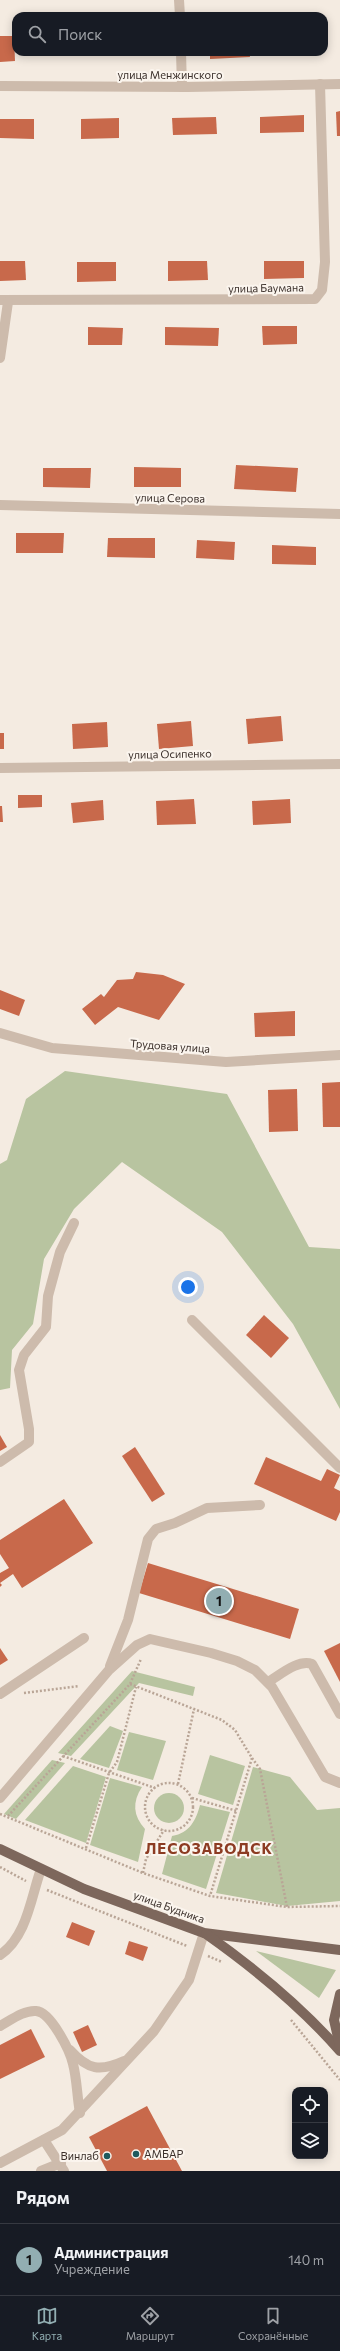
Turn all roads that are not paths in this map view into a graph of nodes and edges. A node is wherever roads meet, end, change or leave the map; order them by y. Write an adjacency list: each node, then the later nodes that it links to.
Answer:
1 (179, 0): 2 (street)
2 (180, 12)
3 (181, 56): 7 (street)
4 (320, 84): 5 (street, улица Менжинского); 7 (street, улица Менжинского); 8 (street, улица Баумана)
5 (340, 84)
6 (0, 86): 7 (street, улица Менжинского)
7 (182, 87)
8 (4, 301): 9 (street)
9 (0, 358)
10 (0, 505): 11 (street, улица Серова)
11 (340, 514)
12 (340, 764): 13 (street, улица Осипенко)
13 (0, 768)
14 (0, 1033): 15 (street, Трудовая улица)
15 (340, 1055)
16 (74, 1223): 18 (street)
17 (192, 1320): 19 (street)
18 (0, 1462)
19 (340, 1468)
20 (260, 1505): 22 (street)
21 (84, 1638): 24 (street)
22 (108, 1670): 23 (street); 27 (street)
23 (268, 1682): 25 (street); 26 (street)
24 (0, 1694)
25 (340, 1714)
26 (340, 1784)
27 (0, 1798)
28 (0, 1849): 29 (main road, улица Будника)
29 (41, 1869): 30 (main road, улица Будника); 32 (street)
30 (204, 1933): 31 (main road, улица Будника); 37 (main road); 38 (street)
31 (340, 1950)
32 (0, 1955)
33 (340, 1994): 36 (main road)
34 (0, 2026): 35 (street)
35 (66, 2044): 38 (street); 39 (street)
36 (340, 2046)
37 (340, 2051)
38 (128, 2060): 39 (street)
39 (80, 2113): 40 (street)
40 (44, 2140): 41 (street); 42 (street)
41 (0, 2162)
42 (62, 2167): 43 (street)
43 (41, 2171)

